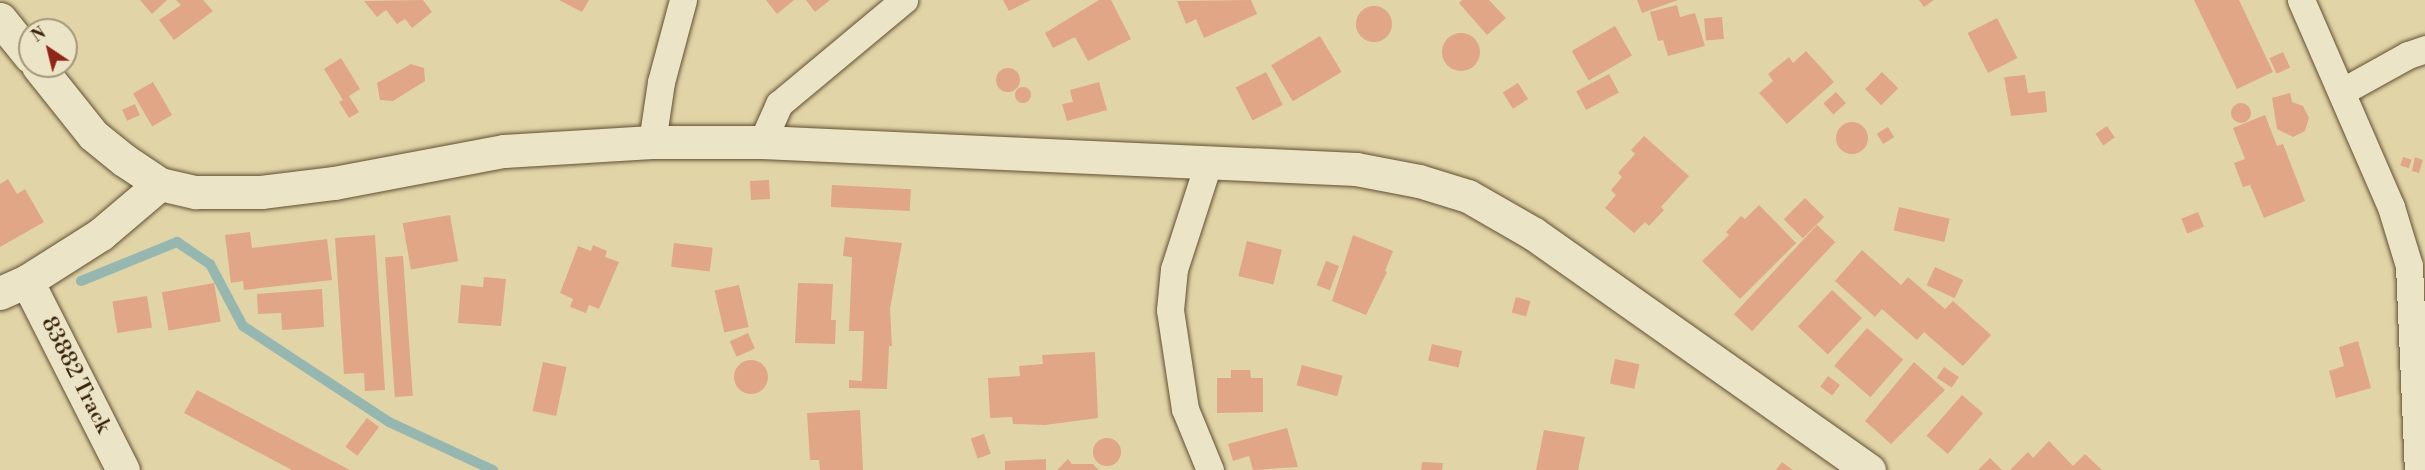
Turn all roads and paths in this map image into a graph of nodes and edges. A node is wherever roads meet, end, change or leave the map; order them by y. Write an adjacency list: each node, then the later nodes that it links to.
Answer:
1 (683, 0): 9 (street)
2 (904, 0): 10 (street)
3 (2301, 0): 8 (street)
4 (0, 19): 5 (street)
5 (18, 41)
6 (2425, 49): 8 (street)
7 (48, 78): 12 (street)
8 (2343, 91): 17 (street)
9 (652, 142): 10 (street); 12 (street)
10 (762, 142): 11 (street)
11 (1208, 164): 15 (street); 16 (street)
12 (160, 184): 13 (street)
13 (14, 287): 14 (street, 83882 Track)
14 (123, 470)
15 (1210, 470)
16 (1869, 470)
17 (2418, 470)

